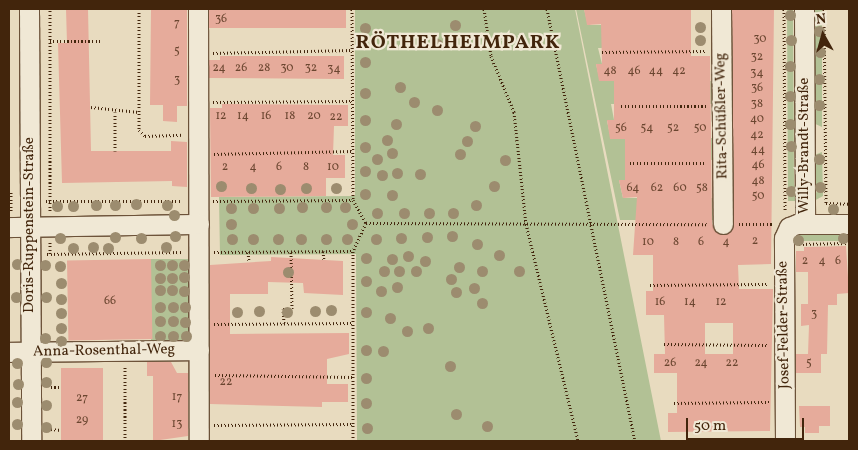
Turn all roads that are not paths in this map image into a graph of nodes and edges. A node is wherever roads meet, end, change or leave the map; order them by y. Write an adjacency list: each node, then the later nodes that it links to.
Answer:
1 (29, 9): 9 (street, Doris-Ruppenstein-Straße)
2 (198, 9): 6 (street)
3 (720, 9): 7 (street, Rita-Schüßler-Weg)
4 (804, 9): 5 (street, Willy-Brandt-Straße)
5 (805, 223): 8 (street); 16 (street, Josef-Felder-Straße)
6 (199, 224): 9 (street); 11 (street)
7 (723, 224)
8 (849, 224)
9 (30, 226): 10 (street); 13 (street, Doris-Ruppenstein-Straße)
10 (9, 227)
11 (199, 350): 13 (street, Anna-Rosenthal-Weg); 14 (street)
12 (9, 352): 13 (street, Anna-Rosenthal-Weg)
13 (30, 352): 15 (street, Doris-Ruppenstein-Straße)
14 (199, 433)
15 (31, 441)
16 (785, 441)

